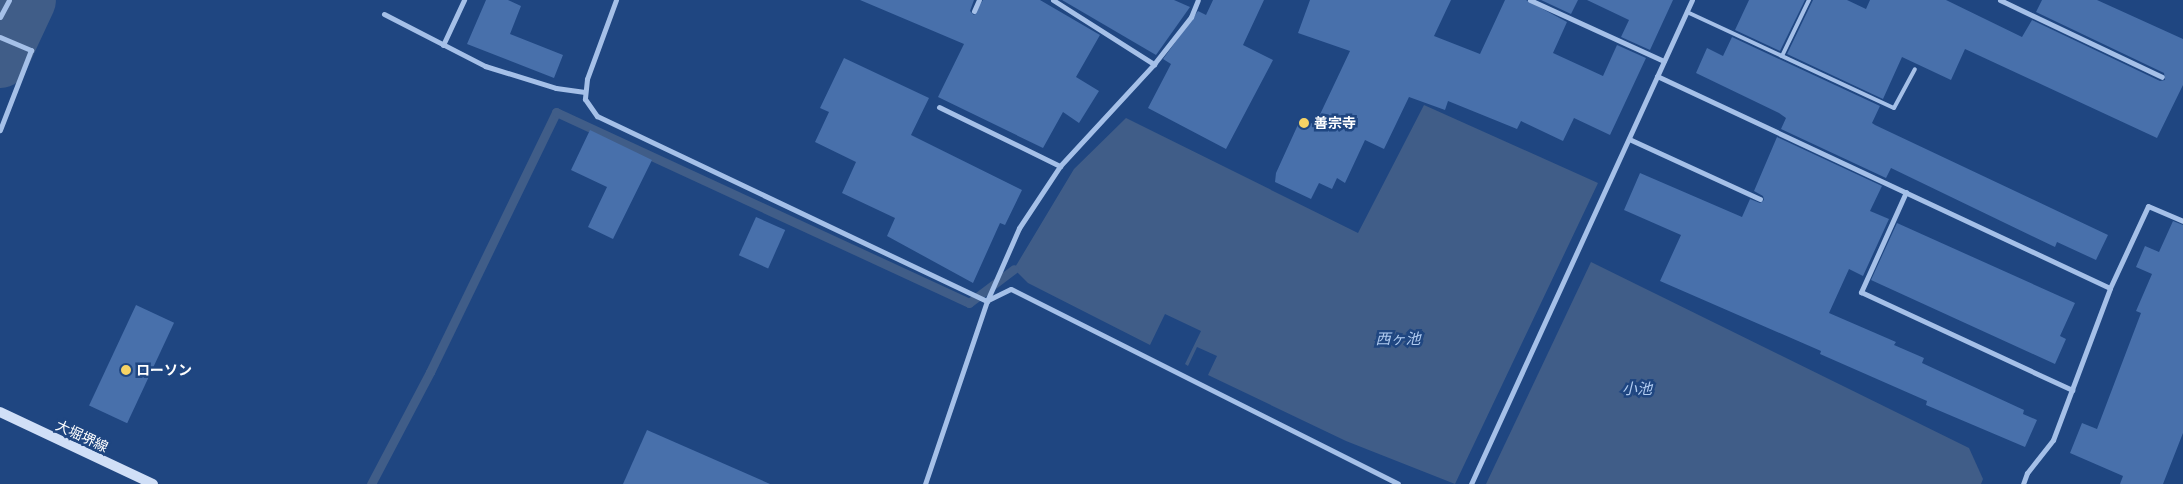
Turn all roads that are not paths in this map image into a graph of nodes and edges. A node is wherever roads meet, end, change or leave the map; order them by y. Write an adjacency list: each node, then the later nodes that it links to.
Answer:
1 (9, 0): 14 (street)
2 (464, 0): 16 (street)
3 (616, 0): 23 (street)
4 (979, 0): 11 (street)
5 (1053, 0): 19 (street)
6 (1198, 0): 19 (street)
7 (1530, 0): 18 (street)
8 (1692, 0): 12 (street)
9 (1809, 0): 17 (lane)
10 (2000, 0): 22 (street)
11 (974, 11)
12 (1687, 12): 17 (lane); 18 (street)
13 (384, 14): 16 (street)
14 (0, 17)
15 (0, 37): 25 (street)
16 (443, 45): 23 (street)
17 (1782, 56): 20 (lane)
18 (1664, 61): 21 (street)
19 (1154, 64): 27 (street)
20 (1915, 69)
21 (1657, 76): 26 (street); 28 (street)
22 (2162, 77)
23 (585, 92): 32 (street)
24 (940, 107): 27 (street)
25 (0, 130)
26 (1628, 139): 29 (street); 38 (street)
27 (1060, 166): 32 (street)
28 (1906, 192): 31 (street); 33 (street)
29 (1760, 199)
30 (2183, 221): 31 (street)
31 (2110, 288): 33 (street)
32 (987, 301): 36 (street); 37 (street)
33 (2072, 390): 39 (street)
34 (0, 412): 35 (main road, 大堀堺線)
35 (153, 484)
36 (925, 484)
37 (1398, 484)
38 (1471, 484)
39 (2023, 484)

